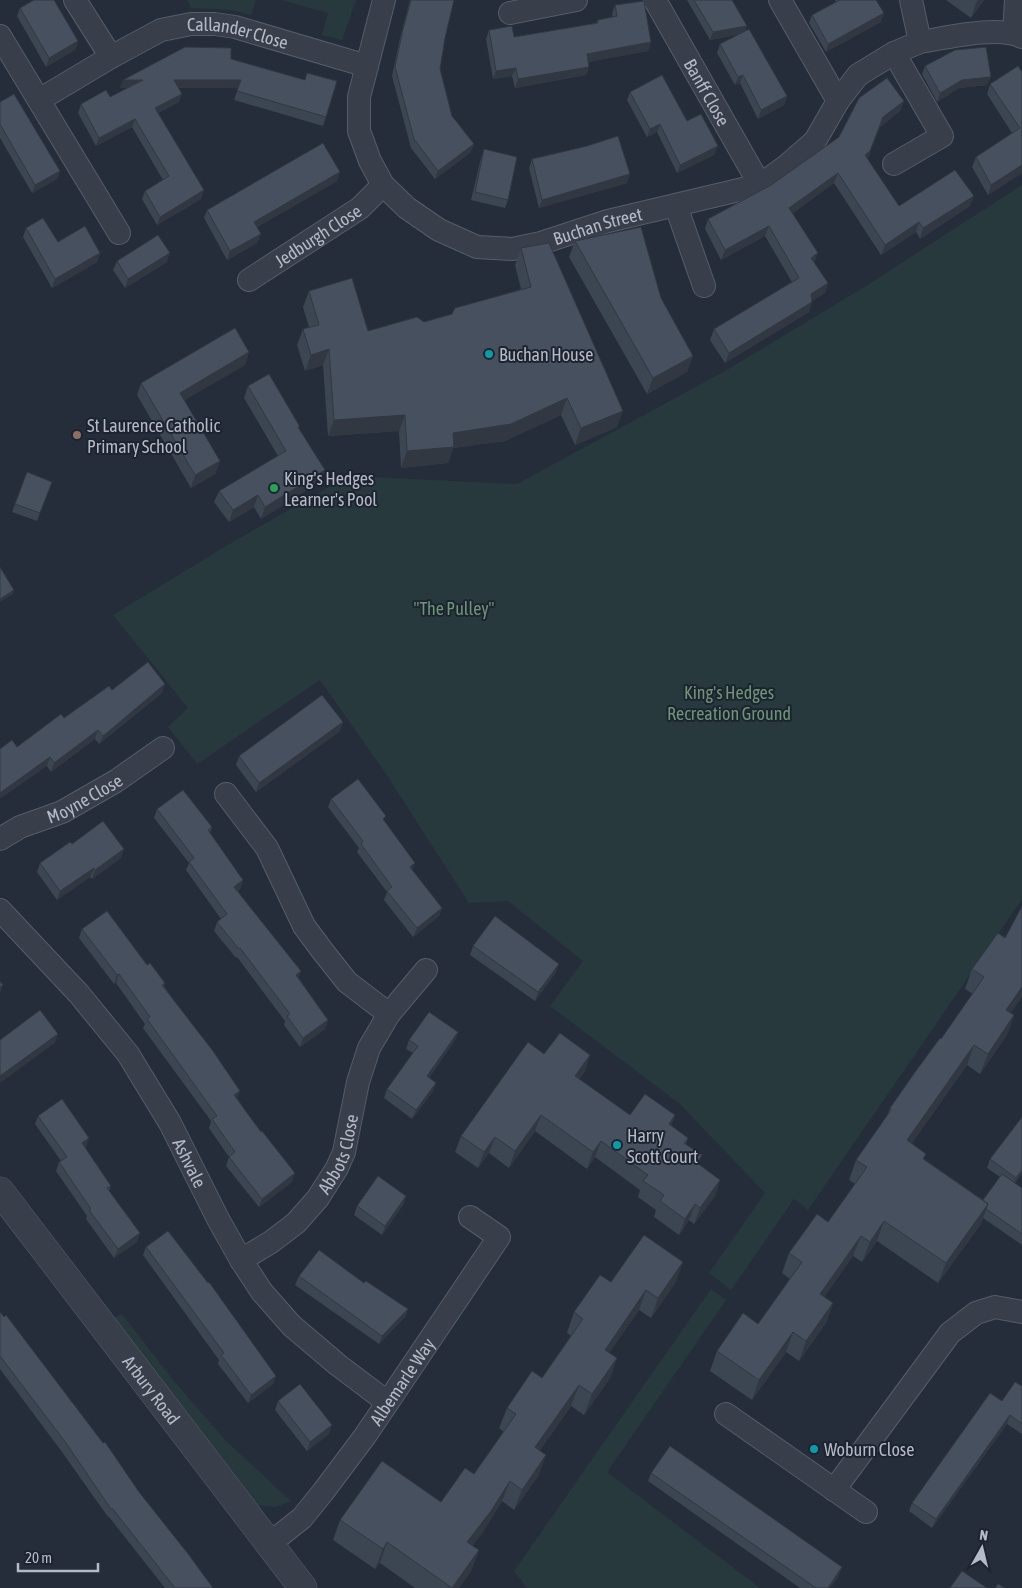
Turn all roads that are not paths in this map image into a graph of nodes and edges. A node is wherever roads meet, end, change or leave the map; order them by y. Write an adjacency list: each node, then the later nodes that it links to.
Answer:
1 (75, 0): 13 (street)
2 (384, 0): 14 (street, Buchan Street)
3 (576, 0): 8 (street)
4 (655, 0): 19 (street, Banff Close)
5 (780, 0): 16 (street)
6 (911, 0): 11 (street)
7 (1016, 0): 9 (street)
8 (510, 13)
9 (1018, 35): 11 (street, Buchan Street)
10 (0, 36): 15 (street)
11 (920, 42): 12 (street, Buchan Street)
12 (894, 53): 16 (street, Buchan Street); 17 (street)
13 (111, 57): 14 (street, Callander Close); 15 (street, Callander Close)
14 (367, 66): 18 (street, Buchan Street)
15 (39, 100): 21 (street)
16 (838, 101): 19 (street, Buchan Street)
17 (894, 164)
18 (383, 185): 20 (street, Buchan Street); 22 (street, Jedburgh Close)
19 (760, 185): 20 (street, Buchan Street)
20 (676, 206): 23 (street)
21 (119, 232)
22 (249, 280)
23 (704, 286)
24 (162, 748): 26 (street, Moyne Close)
25 (226, 794): 29 (street)
26 (0, 839)
27 (0, 910): 32 (street, Ashvale)
28 (426, 970): 29 (street, Abbots Close)
29 (389, 1014): 32 (street, Abbots Close)
30 (0, 1191): 38 (street, Arbury Road)
31 (470, 1217): 34 (street, Albemarle Way)
32 (241, 1260): 34 (street, Ashvale)
33 (1022, 1312): 36 (street)
34 (387, 1402): 38 (street, Albemarle Way)
35 (726, 1414): 36 (street)
36 (834, 1490): 37 (street)
37 (866, 1512)
38 (268, 1542): 39 (street, Arbury Road)
39 (303, 1588)

